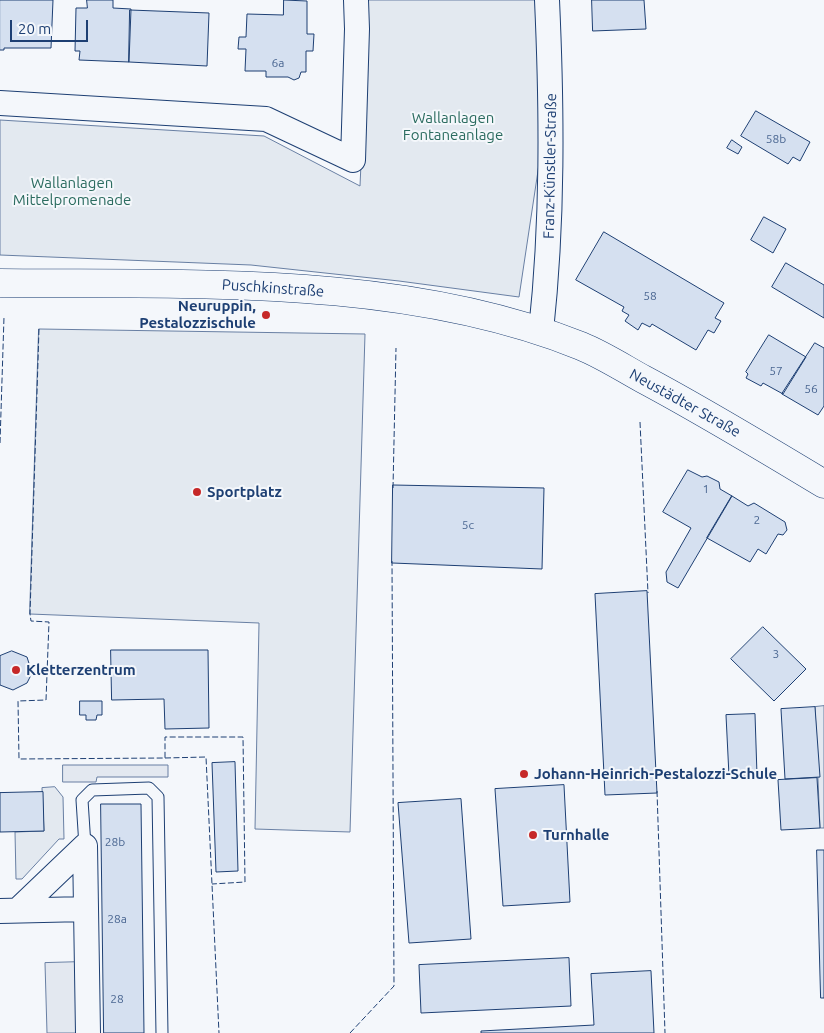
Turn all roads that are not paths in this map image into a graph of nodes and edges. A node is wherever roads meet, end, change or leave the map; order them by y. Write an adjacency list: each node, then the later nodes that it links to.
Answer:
1 (356, 0): 3 (street)
2 (547, 0): 5 (street, Franz-Künstler-Straße)
3 (0, 103)
4 (0, 283): 5 (main road, Puschkinstraße)
5 (541, 331): 6 (main road, Neustädter Straße)
6 (824, 484)
7 (84, 846): 8 (street); 9 (street); 11 (lane)
8 (86, 909): 9 (street); 10 (street)
9 (9, 910)
10 (88, 1033)
11 (162, 1033)

